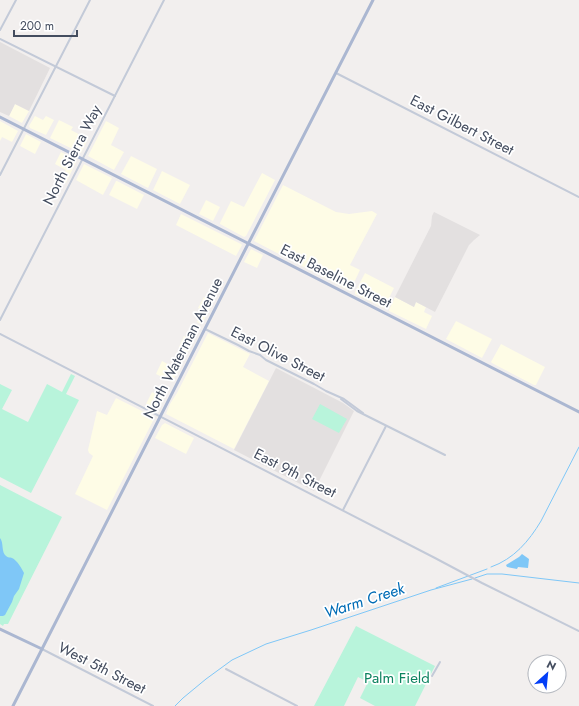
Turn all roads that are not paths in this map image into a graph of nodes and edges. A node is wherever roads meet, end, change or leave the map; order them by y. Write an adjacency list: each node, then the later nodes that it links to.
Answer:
1 (16, 0): 5 (street)
2 (90, 0): 7 (street)
3 (164, 0): 9 (street, North Sierra Way)
4 (373, 0): 8 (main road, North Waterman Avenue)
5 (0, 30)
6 (0, 39): 7 (street)
7 (56, 67): 9 (street); 11 (street)
8 (336, 72): 14 (street, East Gilbert Street); 15 (main road, North Waterman Avenue)
9 (115, 96): 12 (street, North Sierra Way)
10 (0, 117): 11 (main road, East Baseline Street)
11 (24, 129): 12 (main road, East Baseline Street); 13 (street)
12 (82, 158): 15 (main road, East Baseline Street); 16 (street, North Sierra Way)
13 (0, 176)
14 (579, 196)
15 (248, 244): 17 (main road, North Waterman Avenue); 19 (main road, East Baseline Street)
16 (0, 320)
17 (205, 329): 20 (main road, North Waterman Avenue); 21 (street, East Olive Street)
18 (0, 334): 20 (street, East 9th Street)
19 (579, 412)
20 (160, 417): 23 (street, East 9th Street); 26 (main road, North Waterman Avenue)
21 (386, 425): 22 (street, East Olive Street); 23 (street)
22 (445, 455)
23 (343, 510): 25 (street, East 9th Street)
24 (0, 628): 26 (main road)
25 (579, 631)
26 (42, 649): 30 (main road, North Waterman Avenue); 31 (street, West 5th Street)
27 (440, 662): 29 (street)
28 (226, 669): 32 (street)
29 (432, 676)
30 (13, 706)
31 (153, 706)
32 (297, 706)

